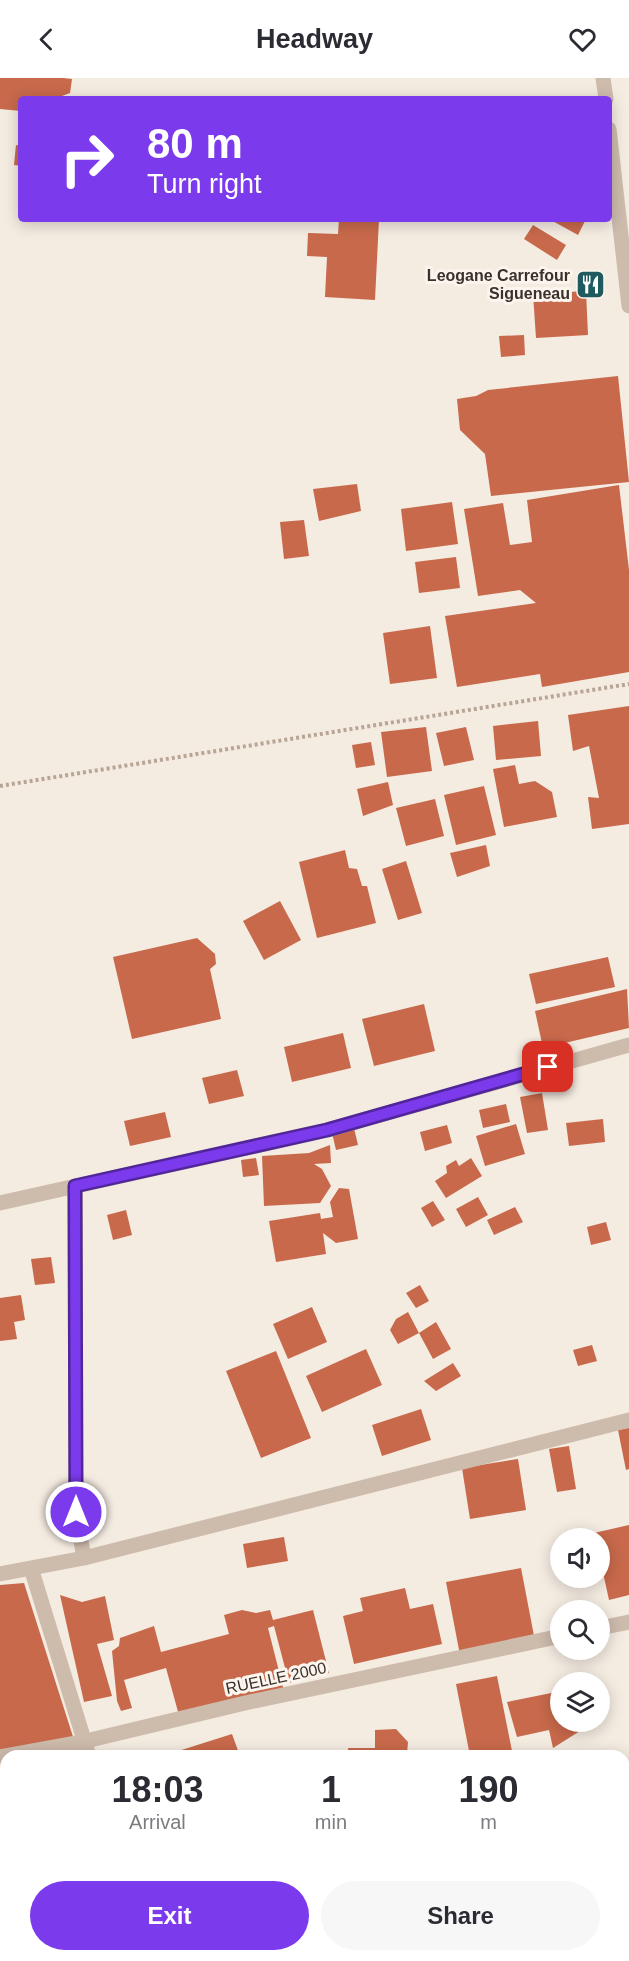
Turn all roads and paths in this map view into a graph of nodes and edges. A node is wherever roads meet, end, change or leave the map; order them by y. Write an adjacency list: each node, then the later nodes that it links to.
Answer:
1 (603, 78): 2 (street)
2 (606, 96)
3 (612, 156): 4 (street)
4 (629, 306)
5 (629, 684): 6 (path)
6 (0, 786)
7 (629, 1046): 8 (street)
8 (75, 1186): 9 (street); 11 (street)
9 (0, 1203)
10 (629, 1420): 11 (street)
11 (84, 1558): 12 (street)
12 (31, 1568): 13 (street); 17 (street)
13 (0, 1574)
14 (629, 1622): 15 (street)
15 (610, 1626)
16 (550, 1638): 17 (street, RUELLE 2000)
17 (88, 1749)

